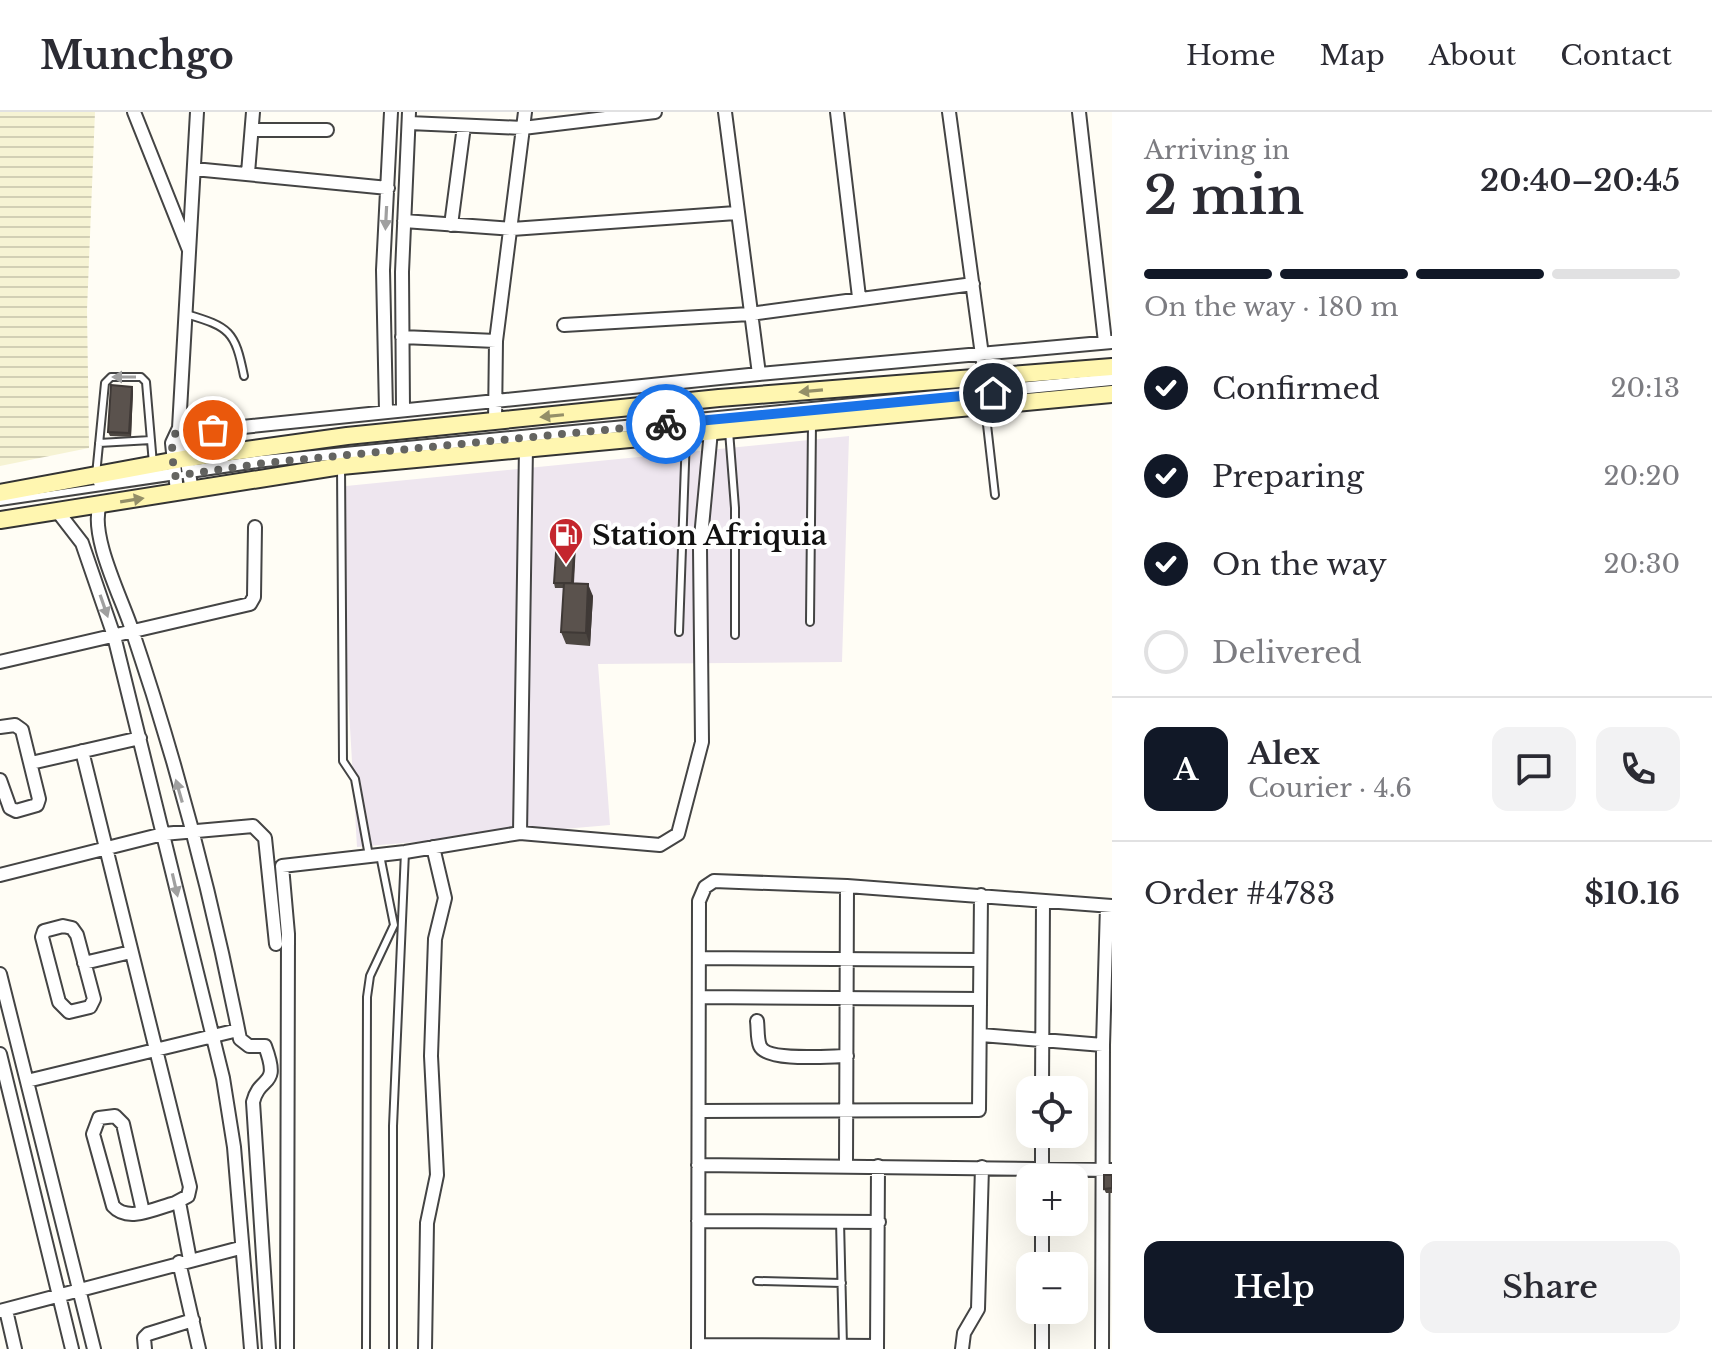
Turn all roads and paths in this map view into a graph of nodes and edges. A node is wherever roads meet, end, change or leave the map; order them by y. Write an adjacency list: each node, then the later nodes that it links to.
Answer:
1 (134, 112): 23 (street)
2 (197, 112): 16 (street)
3 (253, 112): 14 (street)
4 (391, 112): 18 (street)
5 (525, 112): 13 (street)
6 (655, 112): 13 (street)
7 (725, 112): 19 (street)
8 (837, 112): 25 (street)
9 (949, 112): 24 (street)
10 (1079, 112): 31 (street)
11 (409, 118): 12 (street); 20 (street)
12 (464, 126): 13 (street); 21 (street)
13 (523, 128): 22 (street)
14 (252, 130): 15 (street); 17 (street)
15 (327, 130)
16 (194, 169): 17 (street); 23 (street)
17 (248, 173): 18 (street)
18 (388, 188): 42 (street, one-way to 42)
19 (736, 213): 22 (street); 27 (street)
20 (404, 221): 21 (street); 29 (street)
21 (451, 225): 22 (street)
22 (512, 229): 30 (street)
23 (191, 255): 26 (street)
24 (973, 284): 25 (street); 32 (street)
25 (859, 297): 27 (street)
26 (186, 314): 35 (lane); 45 (street)
27 (750, 314): 28 (street); 34 (street)
28 (564, 325)
29 (402, 337): 30 (street); 41 (street)
30 (496, 341): 39 (street)
31 (1109, 342): 32 (street)
32 (981, 353): 34 (street); 36 (street)
33 (1112, 367): 36 (main road)
34 (759, 374): 39 (street)
35 (244, 376)
36 (985, 377): 43 (main road, one-way to 43)
37 (1112, 379): 54 (lane)
38 (1112, 394): 40 (main road)
39 (493, 401): 41 (street); 43 (street)
40 (985, 406): 44 (main road); 56 (lane)
41 (403, 409): 42 (street)
42 (386, 411): 45 (street)
43 (495, 422): 54 (main road)
44 (812, 423): 46 (main road); 64 (lane)
45 (181, 430): 54 (street)
46 (729, 430): 47 (main road); 67 (lane)
47 (711, 431): 48 (main road); 76 (street)
48 (687, 433): 51 (main road); 66 (lane)
49 (151, 440): 50 (lane); 50 (lane, one-way to 50); 52 (lane)
50 (99, 443): 55 (lane)
51 (526, 447): 53 (main road); 76 (street)
52 (153, 464): 54 (main road); 55 (main road)
53 (341, 466): 54 (main road); 81 (lane)
54 (182, 474): 57 (lane); 58 (main road, one-way to 54)
55 (96, 476): 57 (main road)
56 (995, 495)
57 (0, 497)
58 (100, 505): 59 (main road); 62 (street)
59 (58, 512): 60 (main road); 63 (street)
60 (0, 520)
61 (255, 527): 65 (street)
62 (100, 538): 63 (street); 65 (street)
63 (82, 543): 68 (street, one-way to 68)
64 (810, 622)
65 (132, 630): 68 (street); 75 (street, one-way to 65)
66 (679, 632)
67 (735, 635)
68 (114, 636): 69 (street); 71 (street)
69 (0, 662)
70 (0, 727): 73 (street)
71 (140, 738): 72 (street); 77 (street)
72 (82, 751): 73 (street); 79 (street)
73 (31, 763): 74 (street)
74 (0, 780)
75 (190, 829): 77 (street); 87 (street); 99 (street)
76 (520, 833): 78 (street)
77 (163, 834): 79 (street); 101 (street, one-way to 101)
78 (433, 847): 80 (street); 148 (street)
79 (105, 849): 82 (street); 88 (street)
80 (405, 852): 81 (street); 147 (lane)
81 (375, 856): 145 (street); 146 (lane)
82 (0, 875)
83 (847, 886): 84 (street); 89 (street); 90 (street)
84 (981, 895): 85 (street); 91 (street)
85 (1043, 901): 86 (street); 102 (street)
86 (1110, 906): 94 (street)
87 (276, 944)
88 (131, 952): 92 (street); 104 (street)
89 (699, 958): 90 (street); 95 (street)
90 (846, 959): 91 (street); 97 (street)
91 (979, 960): 96 (street)
92 (84, 963): 92 (street)
93 (0, 974): 108 (street)
94 (1108, 988): 103 (street)
95 (699, 997): 97 (street); 110 (street)
96 (980, 999): 97 (street); 100 (street)
97 (846, 1001): 106 (street)
98 (757, 1021): 106 (street)
99 (238, 1030): 101 (street); 144 (street)
100 (981, 1035): 102 (street); 111 (street)
101 (210, 1036): 104 (street); 125 (street)
102 (1042, 1039): 103 (street); 107 (street)
103 (1103, 1045): 112 (street)
104 (156, 1049): 108 (street); 119 (street)
105 (0, 1054): 109 (street)
106 (847, 1056): 111 (street)
107 (1042, 1076)
108 (27, 1081): 129 (street)
109 (4, 1089): 130 (street)
110 (699, 1111): 111 (street); 113 (street)
111 (847, 1113): 114 (street)
112 (1108, 1113): 118 (street)
113 (698, 1165): 114 (street); 121 (street)
114 (846, 1166): 115 (street)
115 (878, 1166): 116 (street); 124 (street)
116 (982, 1167): 117 (street); 149 (street)
117 (1016, 1170)
118 (1107, 1170): 123 (street)
119 (179, 1202): 120 (street); 126 (street)
120 (143, 1212): 120 (street)
121 (698, 1221): 122 (street); 136 (street)
122 (840, 1221): 124 (street); 128 (lane)
123 (1107, 1221): 134 (street)
124 (879, 1222): 137 (street)
125 (240, 1248): 126 (street); 143 (street)
126 (184, 1261): 129 (street); 132 (street)
127 (757, 1281): 128 (lane)
128 (842, 1283): 135 (lane)
129 (79, 1287): 130 (street); 140 (street)
130 (59, 1296): 131 (street); 139 (street)
131 (3, 1310): 138 (street)
132 (193, 1320): 141 (street); 142 (street)
133 (1042, 1324): 150 (street)
134 (1107, 1335): 151 (street)
135 (843, 1346): 136 (street); 137 (street)
136 (698, 1347)
137 (877, 1347)
138 (15, 1349)
139 (72, 1349)
140 (94, 1349)
141 (145, 1349)
142 (199, 1349)
143 (251, 1349)
144 (269, 1349)
145 (287, 1349)
146 (366, 1349)
147 (393, 1349)
148 (425, 1349)
149 (962, 1349)
150 (1042, 1349)
151 (1102, 1349)

